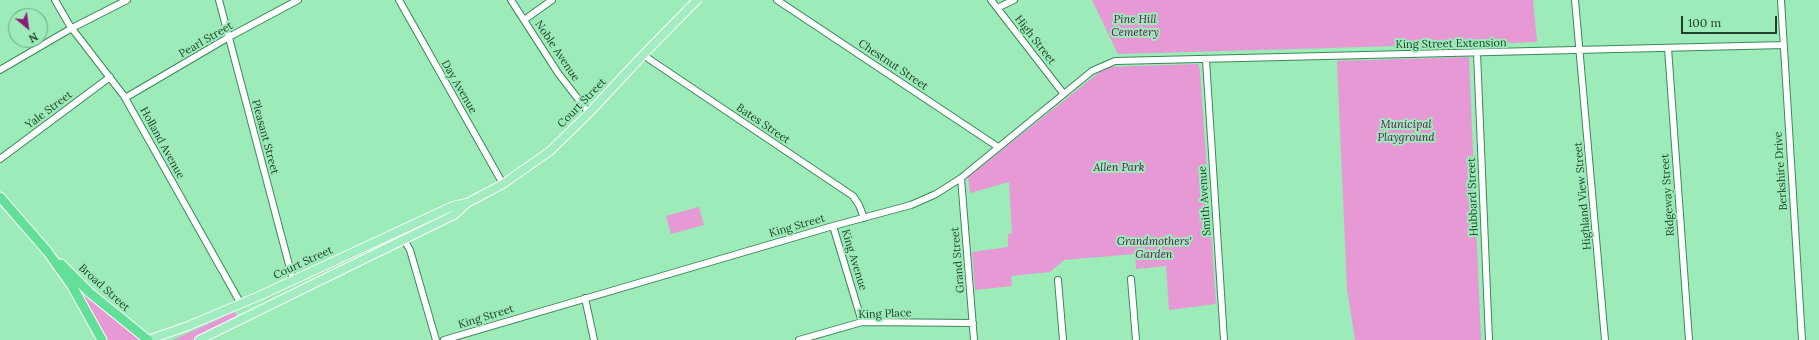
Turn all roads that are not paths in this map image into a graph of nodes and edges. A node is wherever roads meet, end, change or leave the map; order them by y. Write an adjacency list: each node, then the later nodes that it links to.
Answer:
1 (55, 0): 16 (street, Holland Avenue)
2 (127, 0): 16 (street)
3 (219, 0): 17 (street, Pleasant Street)
4 (298, 0): 17 (street, Pearl Street)
5 (399, 0): 33 (street, Day Avenue)
6 (511, 0): 15 (street, Noble Avenue)
7 (552, 0): 15 (street)
8 (696, 0): 22 (main road, Court Street)
9 (777, 0): 30 (street, Chestnut Street)
10 (991, 0): 14 (street, High Street)
11 (1014, 0): 14 (street)
12 (1575, 0): 20 (street, Highland View Street)
13 (1781, 0): 18 (street, Berkshire Drive)
14 (998, 8): 27 (street, High Street)
15 (524, 20): 29 (street, Noble Avenue)
16 (72, 28): 25 (street); 26 (street, Holland Avenue)
17 (229, 37): 28 (street, Pearl Street); 44 (street, Pleasant Street)
18 (1784, 45): 19 (street, King Street Extension); 66 (street, Berkshire Drive)
19 (1668, 48): 20 (street, King Street Extension); 65 (street, Ridgeway Street)
20 (1580, 50): 21 (street, King Street Extension); 64 (street, Highland View Street)
21 (1477, 53): 23 (street, King Street Extension); 63 (street, Hubbard Street)
22 (643, 55): 29 (main road, Court Street); 36 (street, Bates Street)
23 (1206, 60): 24 (street, King Street Extension); 62 (street, Smith Avenue)
24 (1120, 61): 27 (street, King Street)
25 (0, 70)
26 (110, 77): 28 (street, Holland Avenue); 31 (street, Yale Street)
27 (1063, 93): 30 (street, King Street)
28 (125, 98): 48 (street, Holland Avenue)
29 (589, 113): 33 (main road, Court Street)
30 (998, 146): 32 (street, King Street)
31 (0, 160)
32 (961, 178): 36 (street, King Street); 51 (street, Grand Street)
33 (503, 184): 35 (main road, Court Street)
34 (0, 196): 40 (highway, Broad Street)
35 (467, 203): 38 (main road, Court Street); 39 (main road, Court Street)
36 (864, 218): 37 (street, King Street)
37 (833, 226): 47 (street, King Street); 50 (street, King Avenue)
38 (399, 231): 39 (street); 41 (main road, Court Street)
39 (405, 240): 42 (main road, Court Street); 55 (street)
40 (47, 251): 52 (highway, Broad Street); 53 (highway, Broad Street)
41 (346, 255): 42 (main road); 44 (main road, Court Street)
42 (351, 266): 46 (main road, Court Street)
43 (1132, 279): 61 (street)
44 (293, 280): 46 (main road); 48 (main road, Court Street)
45 (1058, 280): 60 (street)
46 (298, 291): 49 (main road, Court Street)
47 (585, 298): 56 (street, King Street); 57 (street)
48 (241, 304): 49 (main road); 53 (main road, Court Street)
49 (246, 316): 54 (main road, Court Street)
50 (862, 322): 51 (street, King Place); 58 (street, King Place)
51 (973, 323): 59 (street, Grand Street)
52 (102, 340)
53 (148, 340)
54 (199, 340)
55 (436, 340)
56 (444, 340)
57 (594, 340)
58 (799, 340)
59 (974, 340)
60 (1064, 340)
61 (1136, 340)
62 (1224, 340)
63 (1489, 340)
64 (1605, 340)
65 (1689, 340)
66 (1802, 340)

